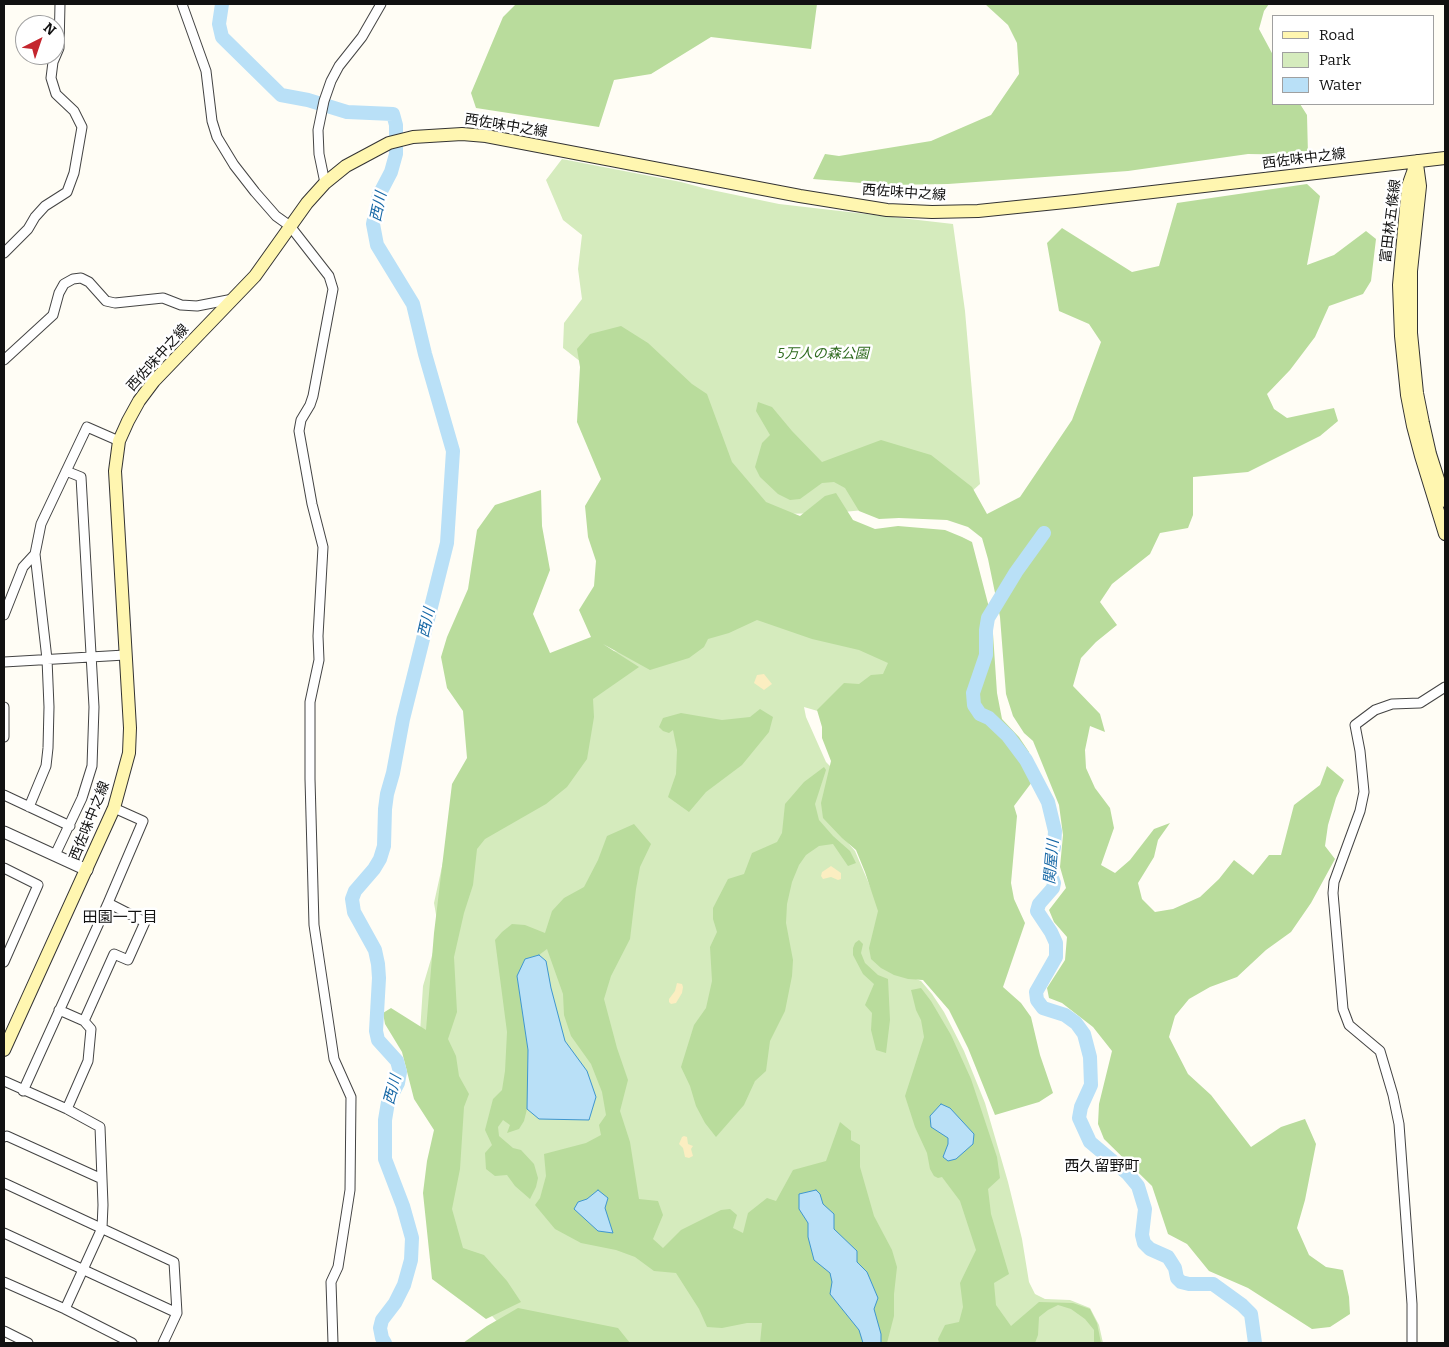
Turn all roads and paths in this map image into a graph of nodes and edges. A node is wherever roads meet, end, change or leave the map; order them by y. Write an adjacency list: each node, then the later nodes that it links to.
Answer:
1 (60, 4): 8 (street)
2 (182, 4): 7 (street)
3 (381, 4): 6 (street)
4 (1445, 158): 5 (main road, 西佐味中之線)
5 (1417, 161): 6 (main road, 西佐味中之線); 13 (main road, 富田林五條線); 14 (main road, 富田林五條線)
6 (325, 182): 7 (main road, 西佐味中之線)
7 (290, 226): 9 (main road, 西佐味中之線); 53 (street)
8 (4, 253)
9 (234, 299): 10 (street); 11 (main road, 西佐味中之線)
10 (4, 360)
11 (119, 441): 12 (street); 17 (main road, 西佐味中之線)
12 (66, 471): 15 (street); 18 (street)
13 (1445, 500)
14 (1445, 534)
15 (35, 554): 16 (street); 19 (street)
16 (4, 615)
17 (124, 655): 18 (street); 26 (main road, 西佐味中之線)
18 (90, 657): 19 (street); 27 (street)
19 (47, 659): 20 (street); 25 (street)
20 (4, 662)
21 (1445, 687): 54 (street)
22 (4, 707): 23 (street)
23 (4, 737)
24 (4, 795): 25 (street)
25 (29, 807): 27 (street)
26 (114, 808): 31 (main road, 西佐味中之線); 32 (street)
27 (70, 826): 29 (street)
28 (4, 832): 29 (street)
29 (55, 855): 31 (street)
30 (4, 868): 33 (street)
31 (87, 870): 36 (main road, 西佐味中之線)
32 (108, 903): 34 (street); 35 (street)
33 (4, 962)
34 (59, 1010): 35 (street); 38 (street)
35 (84, 1021): 39 (street)
36 (4, 1050)
37 (4, 1081): 38 (street)
38 (23, 1090): 39 (street)
39 (67, 1109): 41 (street)
40 (4, 1137): 41 (street)
41 (102, 1178): 43 (street)
42 (4, 1183): 43 (street)
43 (102, 1228): 45 (street); 48 (street)
44 (4, 1233): 45 (street)
45 (84, 1270): 47 (street); 48 (street)
46 (4, 1282): 47 (street)
47 (65, 1309): 51 (street)
48 (176, 1312): 52 (street)
49 (4, 1332): 50 (street)
50 (28, 1343)
51 (132, 1343)
52 (163, 1343)
53 (333, 1343)
54 (1412, 1343)

